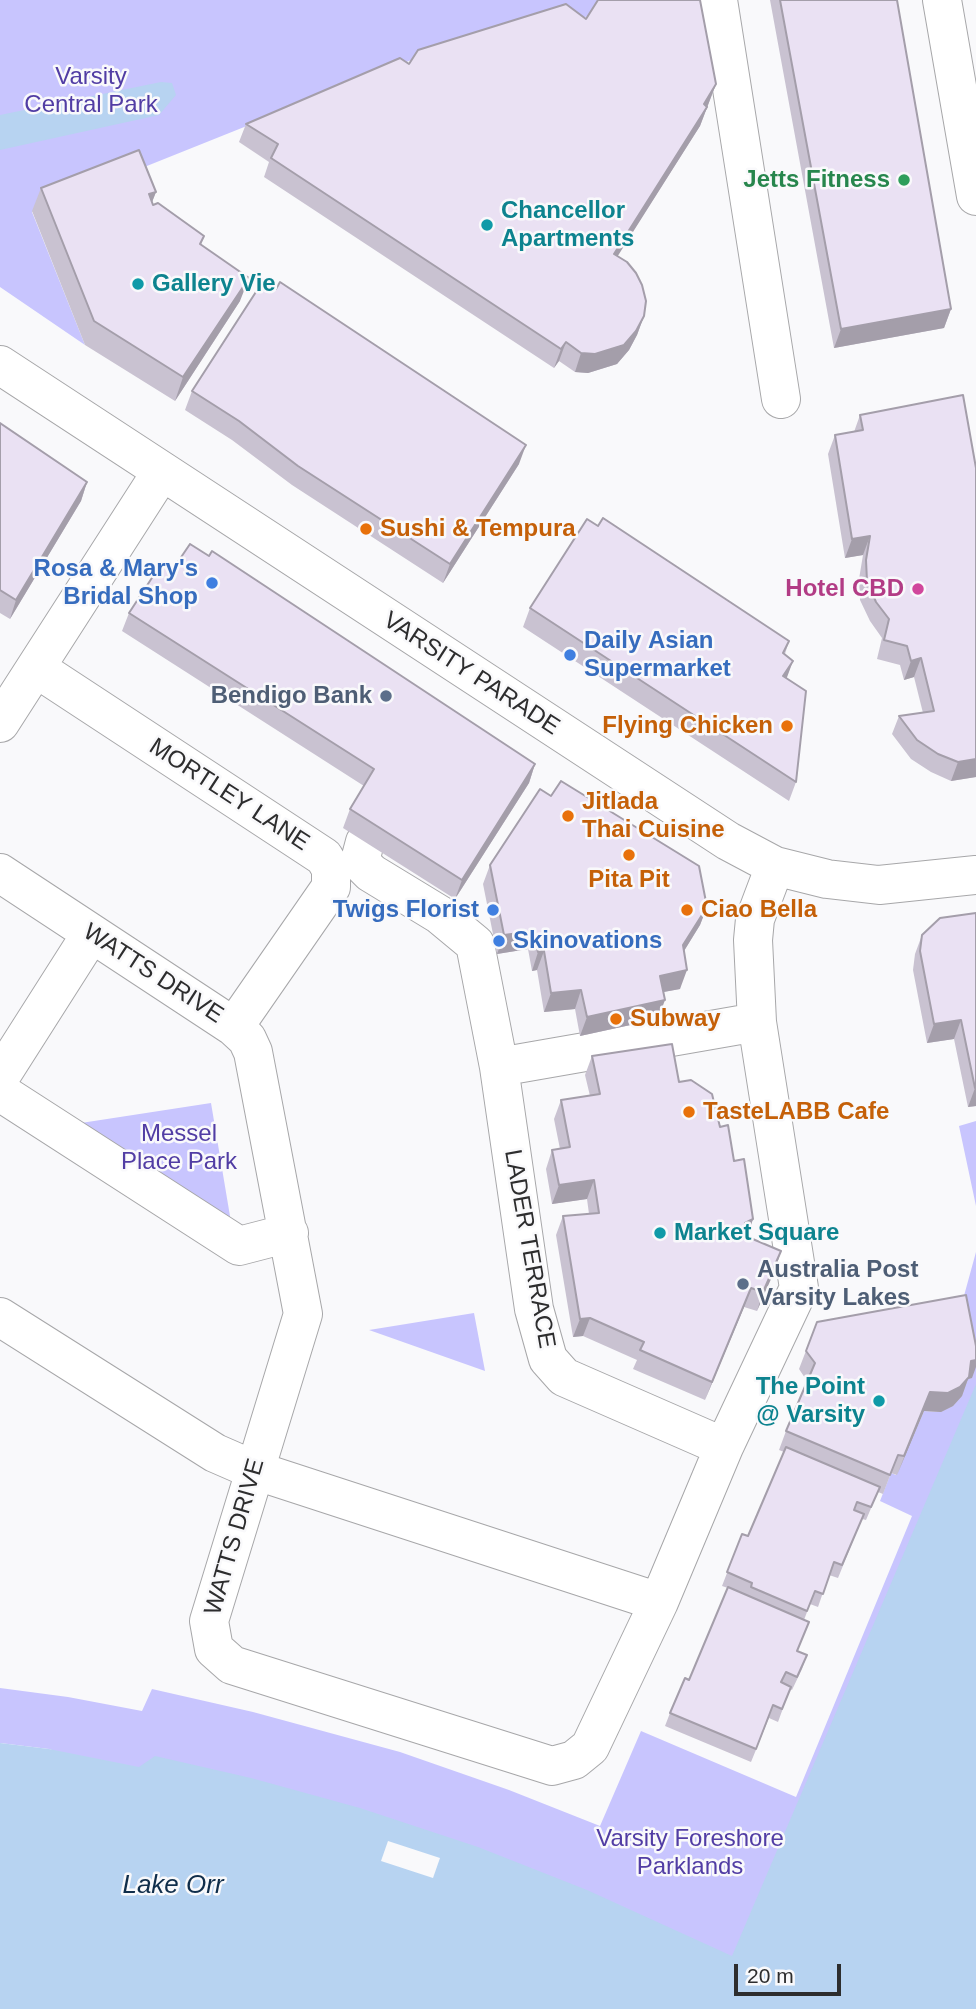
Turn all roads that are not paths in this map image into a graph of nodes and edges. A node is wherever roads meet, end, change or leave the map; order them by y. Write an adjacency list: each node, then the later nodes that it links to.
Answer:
1 (718, 0): 5 (street)
2 (942, 0): 3 (street)
3 (976, 196)
4 (0, 365): 6 (street, VARSITY PARADE)
5 (780, 399)
6 (162, 471): 7 (street); 10 (street, VARSITY PARADE)
7 (36, 668): 8 (street); 15 (street, MORTLEY LANE)
8 (0, 723)
9 (365, 842): 16 (street, LADER TERRACE)
10 (775, 866): 12 (street, VARSITY PARADE); 14 (street)
11 (0, 873): 13 (street, WATTS DRIVE)
12 (976, 875)
13 (91, 934): 15 (street, WATTS DRIVE); 17 (street)
14 (757, 1022): 16 (street); 21 (street, WATTS DRIVE)
15 (234, 1027): 19 (street, WATTS DRIVE)
16 (499, 1067): 21 (street, LADER TERRACE)
17 (0, 1077)
18 (0, 1092): 19 (street)
19 (289, 1233): 22 (street, WATTS DRIVE)
20 (0, 1317): 22 (street)
21 (724, 1447): 23 (street, WATTS DRIVE)
22 (254, 1470): 23 (street); 23 (street, WATTS DRIVE)
23 (659, 1602)

